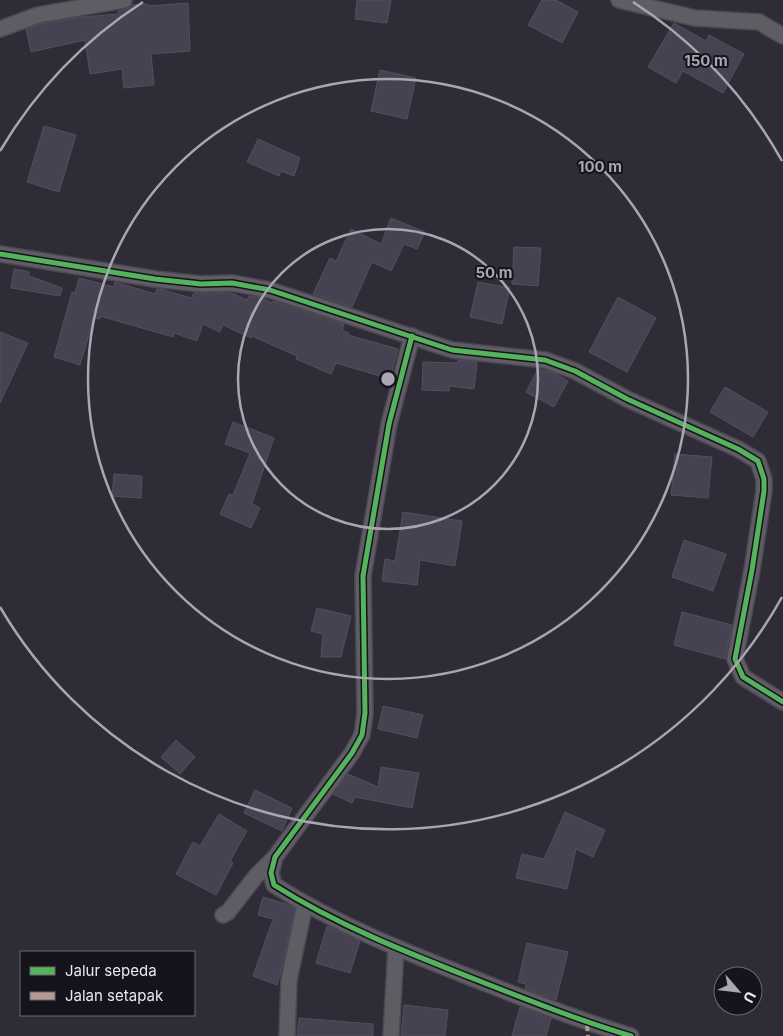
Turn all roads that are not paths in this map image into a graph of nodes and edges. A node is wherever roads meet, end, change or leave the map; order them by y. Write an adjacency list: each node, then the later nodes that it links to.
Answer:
1 (124, 0): 3 (street)
2 (619, 0): 4 (street)
3 (0, 29)
4 (783, 36)
5 (0, 254): 6 (street)
6 (412, 336): 7 (street); 8 (street)
7 (783, 702)
8 (275, 857): 9 (street); 10 (street)
9 (305, 904): 11 (street); 12 (street)
10 (223, 915)
11 (396, 947): 13 (street); 14 (street)
12 (287, 1036)
13 (391, 1036)
14 (631, 1036)

